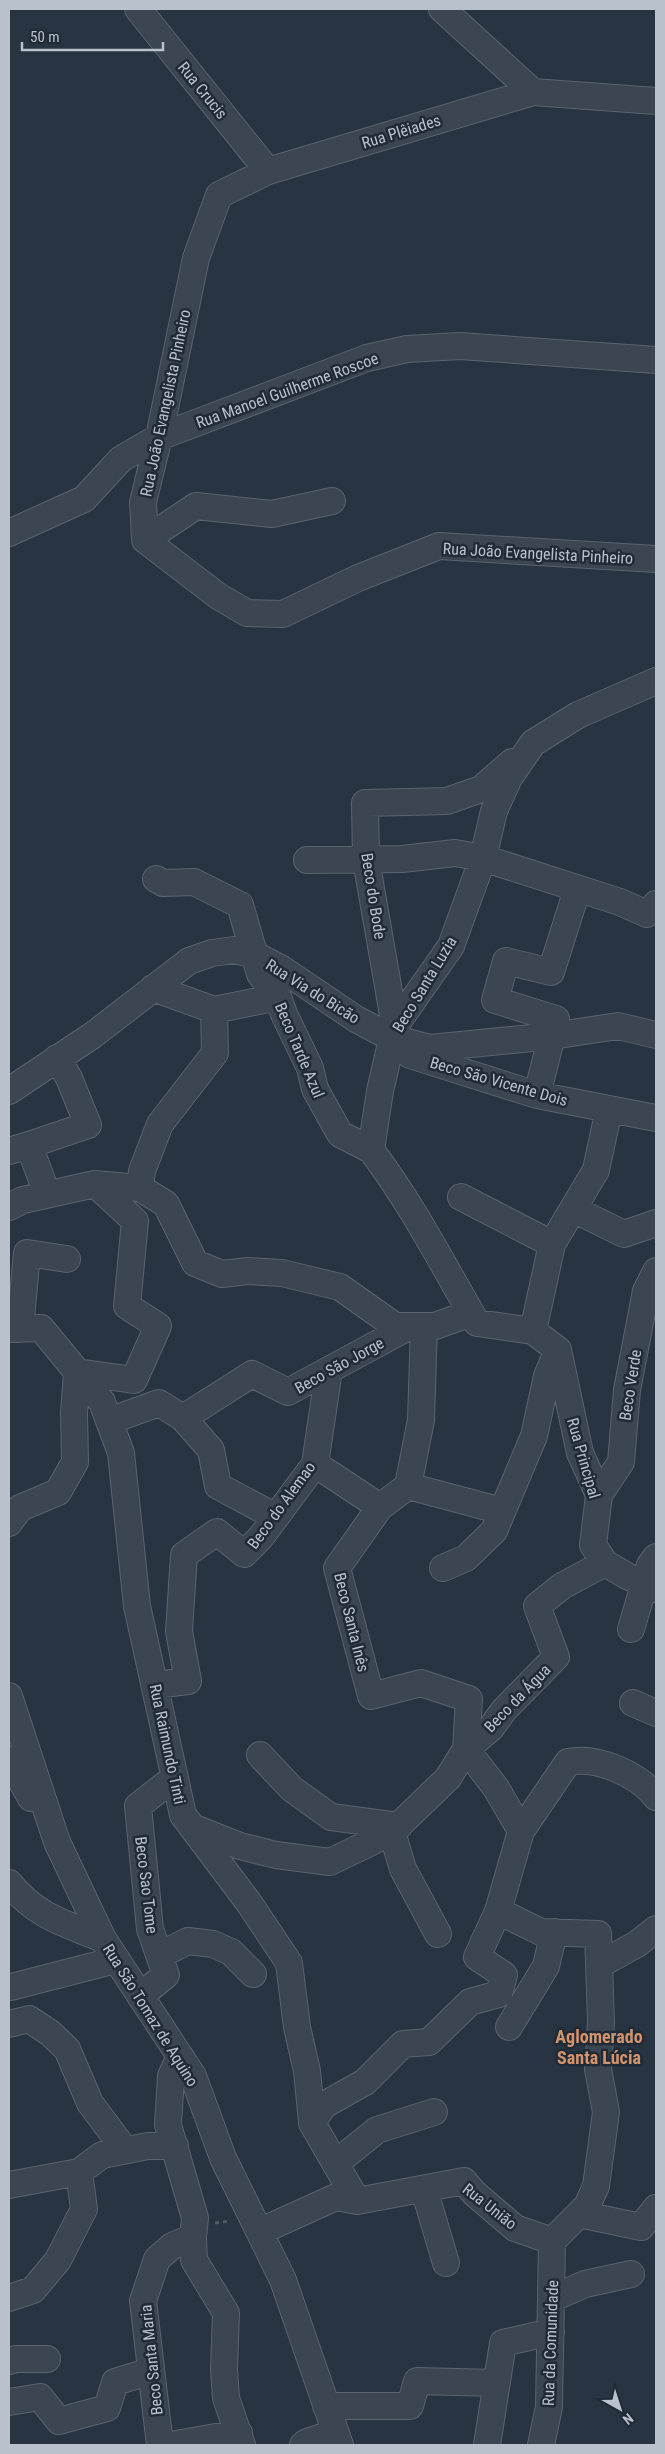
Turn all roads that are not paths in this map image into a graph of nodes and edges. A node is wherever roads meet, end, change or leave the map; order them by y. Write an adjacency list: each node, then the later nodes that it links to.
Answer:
1 (138, 9): 5 (street, Rua Crucis)
2 (442, 9): 3 (street)
3 (533, 92): 4 (street, Rua Plêiades); 5 (street, Rua Plêiades)
4 (656, 101)
5 (268, 171): 6 (street, Rua Plêiades)
6 (196, 258): 8 (street, Rua João Evangelista Pinheiro)
7 (656, 360): 8 (street, Rua Manoel Guilherme Roscoe)
8 (159, 438): 10 (street, Rua Manoel Guilherme Roscoe); 11 (street, Rua João Evangelista Pinheiro)
9 (332, 501): 11 (street)
10 (9, 533)
11 (145, 540): 12 (street, Rua João Evangelista Pinheiro)
12 (656, 559)
13 (656, 681): 14 (street)
14 (532, 743): 15 (street, Beco Santa Luzia); 17 (street, Beco do Bode)
15 (483, 858): 17 (street); 19 (street); 27 (street, Beco Santa Luzia)
16 (307, 860): 17 (street)
17 (366, 860): 27 (street, Beco do Bode)
18 (156, 879): 21 (street, Beco Tarde Azul)
19 (577, 890): 20 (street); 26 (street)
20 (653, 912)
21 (255, 955): 22 (street, Rua Via do Bicão); 23 (street, Beco Tarde Azul); 27 (street, Rua Via do Bicão)
22 (153, 988): 24 (street); 28 (street, Rua Via do Bicão)
23 (278, 997): 24 (street); 34 (street, Beco Tarde Azul)
24 (214, 1010): 36 (street)
25 (656, 1035): 26 (street, Rua Via do Bicão)
26 (552, 1036): 27 (street, Rua Via do Bicão); 30 (street)
27 (392, 1038): 30 (street, Beco São Vicente Dois); 34 (street, Beco Santa Luzia)
28 (57, 1058): 29 (street, Rua Via do Bicão); 33 (street)
29 (9, 1092)
30 (537, 1095): 31 (street, Beco São Vicente Dois)
31 (609, 1109): 32 (street, Beco São Vicente Dois); 40 (street)
32 (656, 1118)
33 (19, 1148): 37 (street)
34 (371, 1150): 45 (street)
35 (95, 1184): 36 (street); 37 (street); 51 (street)
36 (140, 1188): 46 (street)
37 (47, 1194): 39 (street)
38 (461, 1197): 42 (street)
39 (9, 1207)
40 (573, 1209): 41 (street); 42 (street)
41 (656, 1222)
42 (552, 1244): 48 (street)
43 (67, 1259): 47 (street)
44 (656, 1272): 56 (street, Beco Verde)
45 (474, 1318): 46 (street); 48 (street)
46 (417, 1326): 50 (street, Beco São Jorge); 55 (street)
47 (14, 1329): 51 (street, Rua Raimundo Tinti)
48 (533, 1331): 49 (street)
49 (558, 1350): 56 (street, Rua Principal); 58 (street)
50 (329, 1370): 52 (street, Beco São Jorge); 54 (street, Beco do Alemao)
51 (77, 1372): 53 (street, Rua Raimundo Tinti); 60 (street)
52 (183, 1418): 53 (street); 59 (street)
53 (109, 1421): 65 (street, Rua Raimundo Tinti)
54 (315, 1464): 57 (street); 59 (street, Beco do Alemao)
55 (408, 1486): 57 (street, Beco Santa Inês); 58 (street)
56 (599, 1495): 61 (street, Rua Principal)
57 (380, 1507): 69 (street, Beco Santa Inês)
58 (502, 1511): 62 (street)
59 (276, 1517): 65 (street, Beco do Alemao)
60 (9, 1523)
61 (605, 1563): 63 (street); 69 (street, Beco da Água)
62 (443, 1568)
63 (653, 1570): 64 (street)
64 (631, 1630)
65 (155, 1685): 72 (street, Rua Raimundo Tinti)
66 (9, 1696): 77 (street, Rua São Tomaz de Aquino)
67 (633, 1703): 68 (street)
68 (656, 1713)
69 (466, 1749): 75 (street); 76 (street)
70 (260, 1755): 75 (street)
71 (9, 1760): 77 (street)
72 (175, 1777): 74 (street, Rua Raimundo Tinti); 84 (street, Beco Sao Tome)
73 (656, 1797): 76 (street)
74 (192, 1827): 75 (street); 93 (street, Rua Raimundo Tinti)
75 (396, 1829): 81 (street)
76 (521, 1830): 79 (street)
77 (57, 1842): 83 (street, Rua São Tomaz de Aquino)
78 (9, 1883): 83 (street)
79 (498, 1911): 80 (street); 93 (street)
80 (554, 1932): 85 (street); 90 (street)
81 (438, 1934)
82 (653, 1940): 85 (street)
83 (110, 1950): 87 (street); 88 (street, Rua São Tomaz de Aquino)
84 (160, 1955): 86 (street); 88 (street, Beco Sao Tome)
85 (599, 1965): 102 (street)
86 (254, 1974)
87 (11, 1987)
88 (140, 1996): 91 (street, Rua São Tomaz de Aquino)
89 (9, 2024): 95 (street)
90 (509, 2027)
91 (180, 2056): 94 (street); 103 (street, Rua São Tomaz de Aquino)
92 (434, 2112): 96 (street)
93 (312, 2123): 96 (street, Rua Raimundo Tinti)
94 (174, 2146): 95 (street); 104 (street)
95 (125, 2150): 97 (street)
96 (336, 2163): 100 (street, Rua Raimundo Tinti)
97 (79, 2172): 98 (street); 108 (street)
98 (9, 2185)
99 (424, 2188): 100 (street, Rua União); 105 (street, Rua União); 106 (street)
100 (357, 2201): 103 (street, Rua União)
101 (656, 2208): 102 (street)
102 (579, 2214): 105 (street)
103 (256, 2224): 116 (street, Rua São Tomaz de Aquino)
104 (194, 2227): 113 (street, Beco Santa Maria); 117 (street)
105 (552, 2241): 109 (street, Rua da Comunidade)
106 (446, 2263)
107 (631, 2274): 109 (street)
108 (9, 2298)
109 (551, 2299): 110 (street, Rua da Comunidade)
110 (550, 2332): 114 (street); 123 (street, Rua da Comunidade)
111 (47, 2359): 112 (street)
112 (9, 2361)
113 (151, 2371): 115 (street); 119 (street, Beco Santa Maria)
114 (497, 2383): 116 (street); 122 (street)
115 (9, 2402)
116 (326, 2406): 118 (street, Rua São Tomaz de Aquino)
117 (240, 2439): 120 (street)
118 (337, 2439): 121 (street)
119 (160, 2445)
120 (170, 2445)
121 (303, 2445)
122 (487, 2445)
123 (541, 2445)

